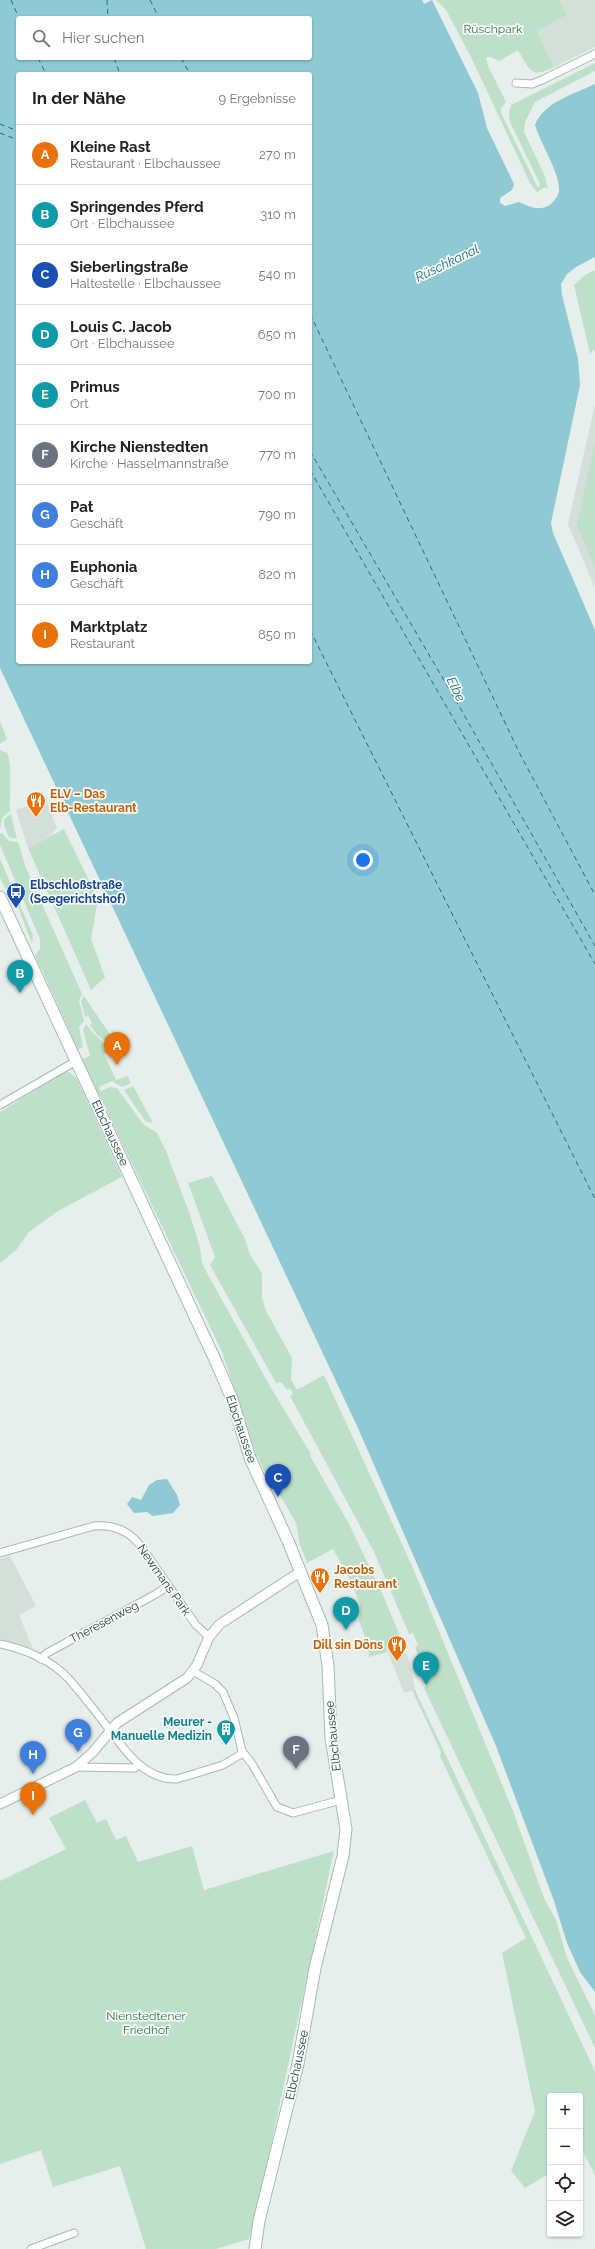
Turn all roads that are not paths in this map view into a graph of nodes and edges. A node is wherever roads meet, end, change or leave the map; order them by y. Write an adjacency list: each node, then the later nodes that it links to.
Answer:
1 (595, 54): 2 (street)
2 (516, 84)
3 (0, 897): 4 (main road, Elbchaussee)
4 (76, 1060): 5 (street); 7 (main road, Elbchaussee)
5 (0, 1105)
6 (0, 1553): 8 (street, Newmans Park)
7 (300, 1572): 9 (street); 17 (main road, Elbchaussee)
8 (168, 1586): 9 (street, Newmans Park); 11 (street, Theresenweg)
9 (209, 1637): 12 (street)
10 (0, 1644): 11 (street)
11 (41, 1659): 13 (street)
12 (193, 1671): 13 (street); 14 (street)
13 (110, 1730): 15 (street); 16 (street)
14 (243, 1753): 15 (street); 17 (street)
15 (139, 1766): 16 (street)
16 (76, 1767): 18 (street)
17 (341, 1800): 21 (main road, Elbchaussee)
18 (0, 1804)
19 (74, 2234): 20 (street)
20 (31, 2249)
21 (255, 2249)

